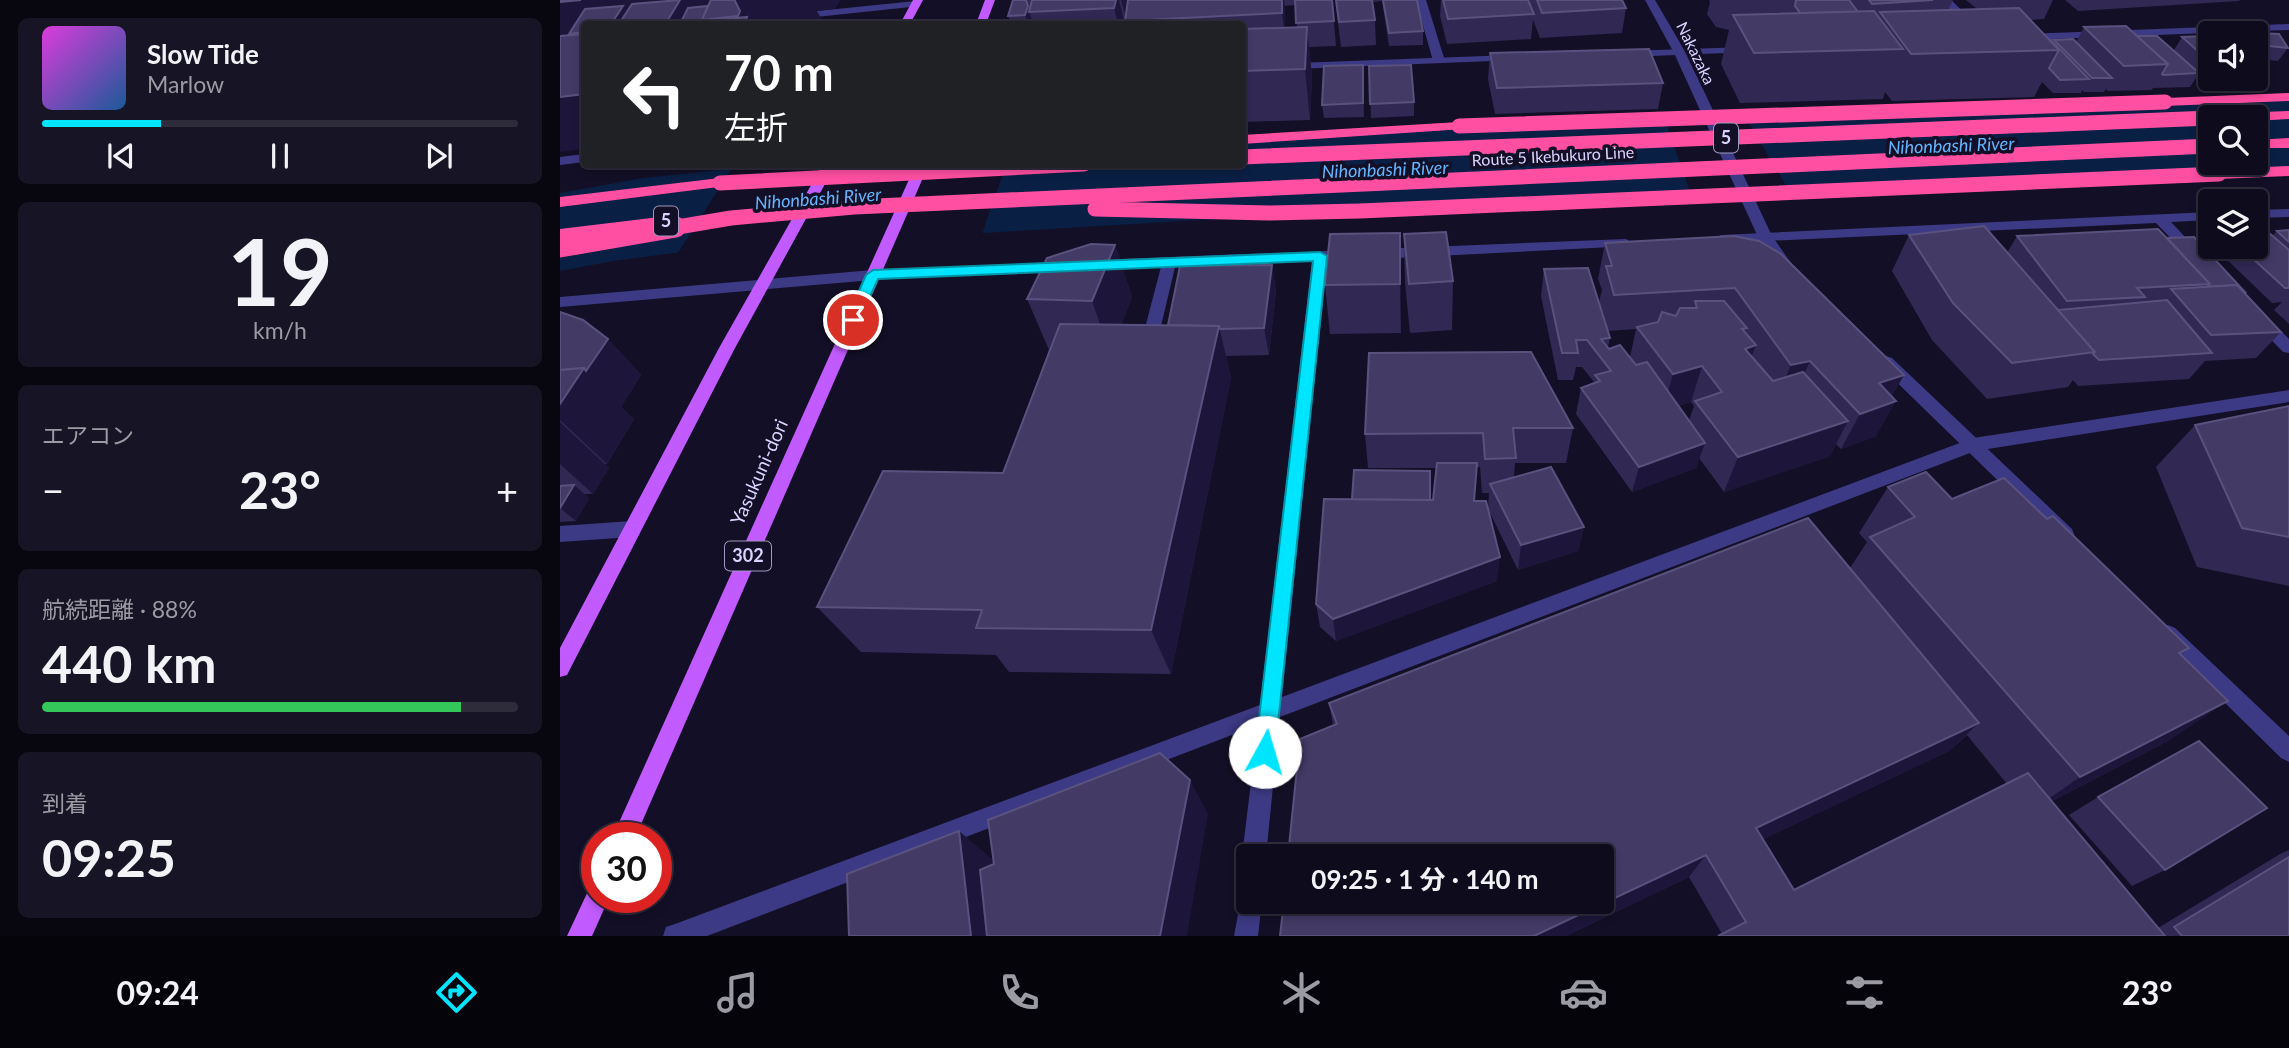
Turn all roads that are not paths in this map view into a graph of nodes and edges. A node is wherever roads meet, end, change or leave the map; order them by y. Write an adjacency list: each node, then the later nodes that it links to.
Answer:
1 (990, 0): 8 (main road)
2 (1421, 0): 16 (street)
3 (1650, 0): 13 (street, Nakazaka)
4 (1945, 0): 10 (street)
5 (917, 2): 6 (street); 7 (main road)
6 (788, 17)
7 (907, 21)
8 (982, 21)
9 (2289, 27): 11 (street)
10 (1979, 32)
11 (2014, 38)
12 (1760, 49): 13 (street)
13 (1679, 52): 14 (street); 43 (street, Nakazaka, bridge)
14 (1610, 55)
15 (1531, 58): 16 (street)
16 (1439, 61): 17 (street)
17 (1246, 68)
18 (2289, 97): 22 (highway, bridge)
19 (2289, 115): 20 (highway)
20 (2268, 116)
21 (2198, 118): 26 (highway, Route 5 Ikebukuro Line / 5, bridge)
22 (1246, 140)
23 (2289, 143): 24 (highway)
24 (2268, 144)
25 (2198, 147): 36 (highway, Route 5 Ikebukuro Line / 5, bridge)
26 (1246, 157)
27 (581, 158): 28 (street)
28 (560, 161)
29 (828, 168): 52 (main road, bridge)
30 (850, 168): 34 (highway, bridge)
31 (921, 168): 50 (main road, Yasukuni-dori / 302, bridge)
32 (1007, 168): 34 (highway, 5, bridge)
33 (2289, 171): 36 (highway, bridge)
34 (720, 183): 35 (highway, 5)
35 (560, 202)
36 (854, 207): 38 (highway, Route 5 Ikebukuro Line / 5, bridge)
37 (2289, 213): 39 (street)
38 (773, 214): 42 (highway, Route 5 Ikebukuro Line / 5, bridge); 46 (highway, Route 5 Ikebukuro Line / 5, bridge)
39 (2268, 214)
40 (2198, 217): 41 (street)
41 (2160, 219): 43 (street); 49 (street)
42 (560, 234)
43 (1765, 237): 44 (street); 51 (street, Nakazaka)
44 (1705, 239)
45 (1636, 242): 47 (street)
46 (560, 248)
47 (1320, 256): 48 (street); 65 (street)
48 (1169, 262): 50 (street); 57 (street)
49 (2203, 264)
50 (873, 275): 52 (street); 67 (main road, Yasukuni-dori / 302)
51 (1799, 279)
52 (764, 283): 53 (street); 60 (main road)
53 (560, 302)
54 (2251, 311): 55 (street)
55 (2289, 348)
56 (1876, 353): 59 (street)
57 (1145, 357)
58 (2289, 396): 59 (street)
59 (1973, 445): 62 (street); 65 (street)
60 (632, 529): 61 (street); 64 (main road)
61 (560, 534)
62 (2081, 550)
63 (2151, 617): 66 (street)
64 (560, 668)
65 (1270, 710): 68 (street); 72 (street)
66 (2289, 751)
67 (630, 822)
68 (1255, 844)
69 (590, 913): 71 (main road)
70 (1249, 914): 73 (street)
71 (579, 936)
72 (675, 936)
73 (1246, 936)

